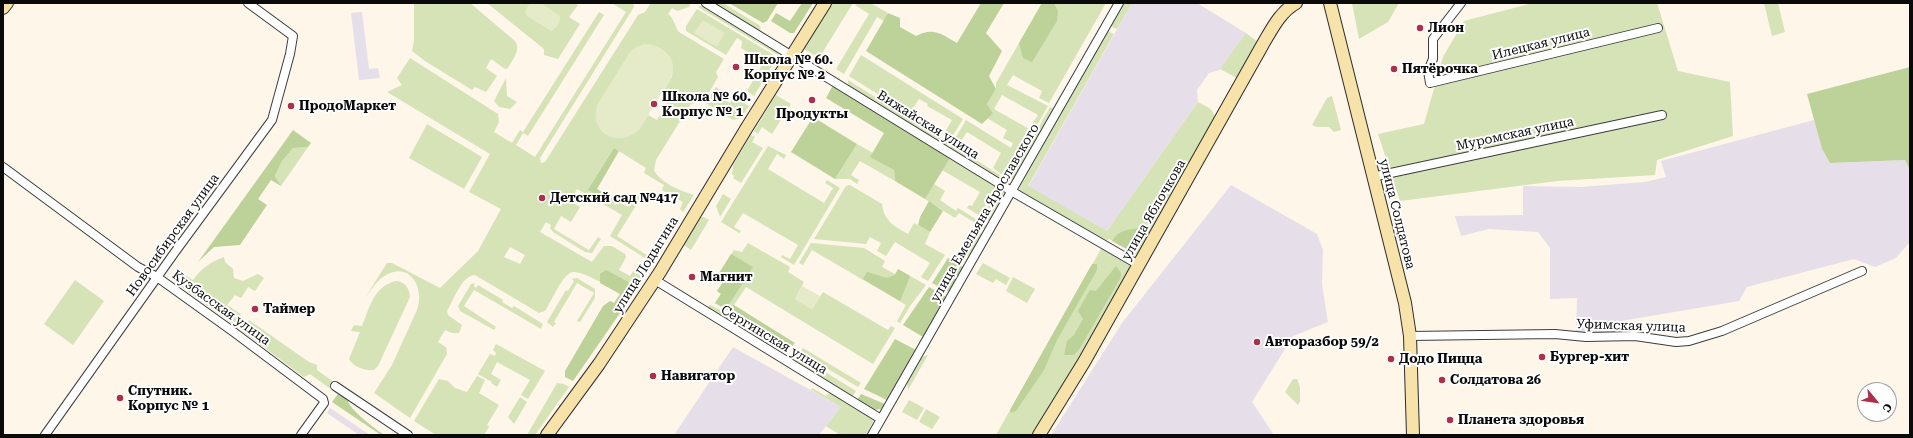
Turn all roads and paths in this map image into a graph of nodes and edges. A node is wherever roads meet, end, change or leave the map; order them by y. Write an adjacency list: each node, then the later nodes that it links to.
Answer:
1 (7, 3): 9 (main road)
2 (248, 3): 18 (street, Новосибирская улица)
3 (706, 3): 11 (street, Вижайская улица)
4 (825, 3): 11 (main road, улица Лодыгина)
5 (1119, 3): 15 (street, улица Емельяна Ярославского)
6 (1296, 3): 16 (main road, улица Яблочкова)
7 (1330, 3): 14 (main road, улица Солдатова)
8 (1461, 3): 10 (street, Илецкая улица)
9 (3, 8)
10 (1658, 28)
11 (792, 56): 15 (street, Вижайская улица); 19 (main road, улица Лодыгина)
12 (1662, 115): 14 (street, Муромская улица)
13 (3, 167): 18 (street, Кузбасская улица)
14 (1372, 177): 20 (main road, улица Солдатова)
15 (1012, 192): 16 (street, Вижайская улица); 22 (street, улица Емельяна Ярославского)
16 (1139, 265): 28 (main road, улица Яблочкова)
17 (1862, 271): 20 (street, Уфимская улица)
18 (157, 277): 23 (street, Новосибирская улица); 24 (street, Кузбасская улица)
19 (655, 280): 22 (street, Сергинская улица); 26 (main road, улица Лодыгина)
20 (1410, 336): 29 (main road, улица Солдатова)
21 (336, 386): 25 (street)
22 (881, 419): 27 (street, улица Емельяна Ярославского)
23 (45, 435)
24 (301, 435)
25 (408, 435)
26 (548, 435)
27 (872, 435)
28 (1039, 435)
29 (1413, 435)

